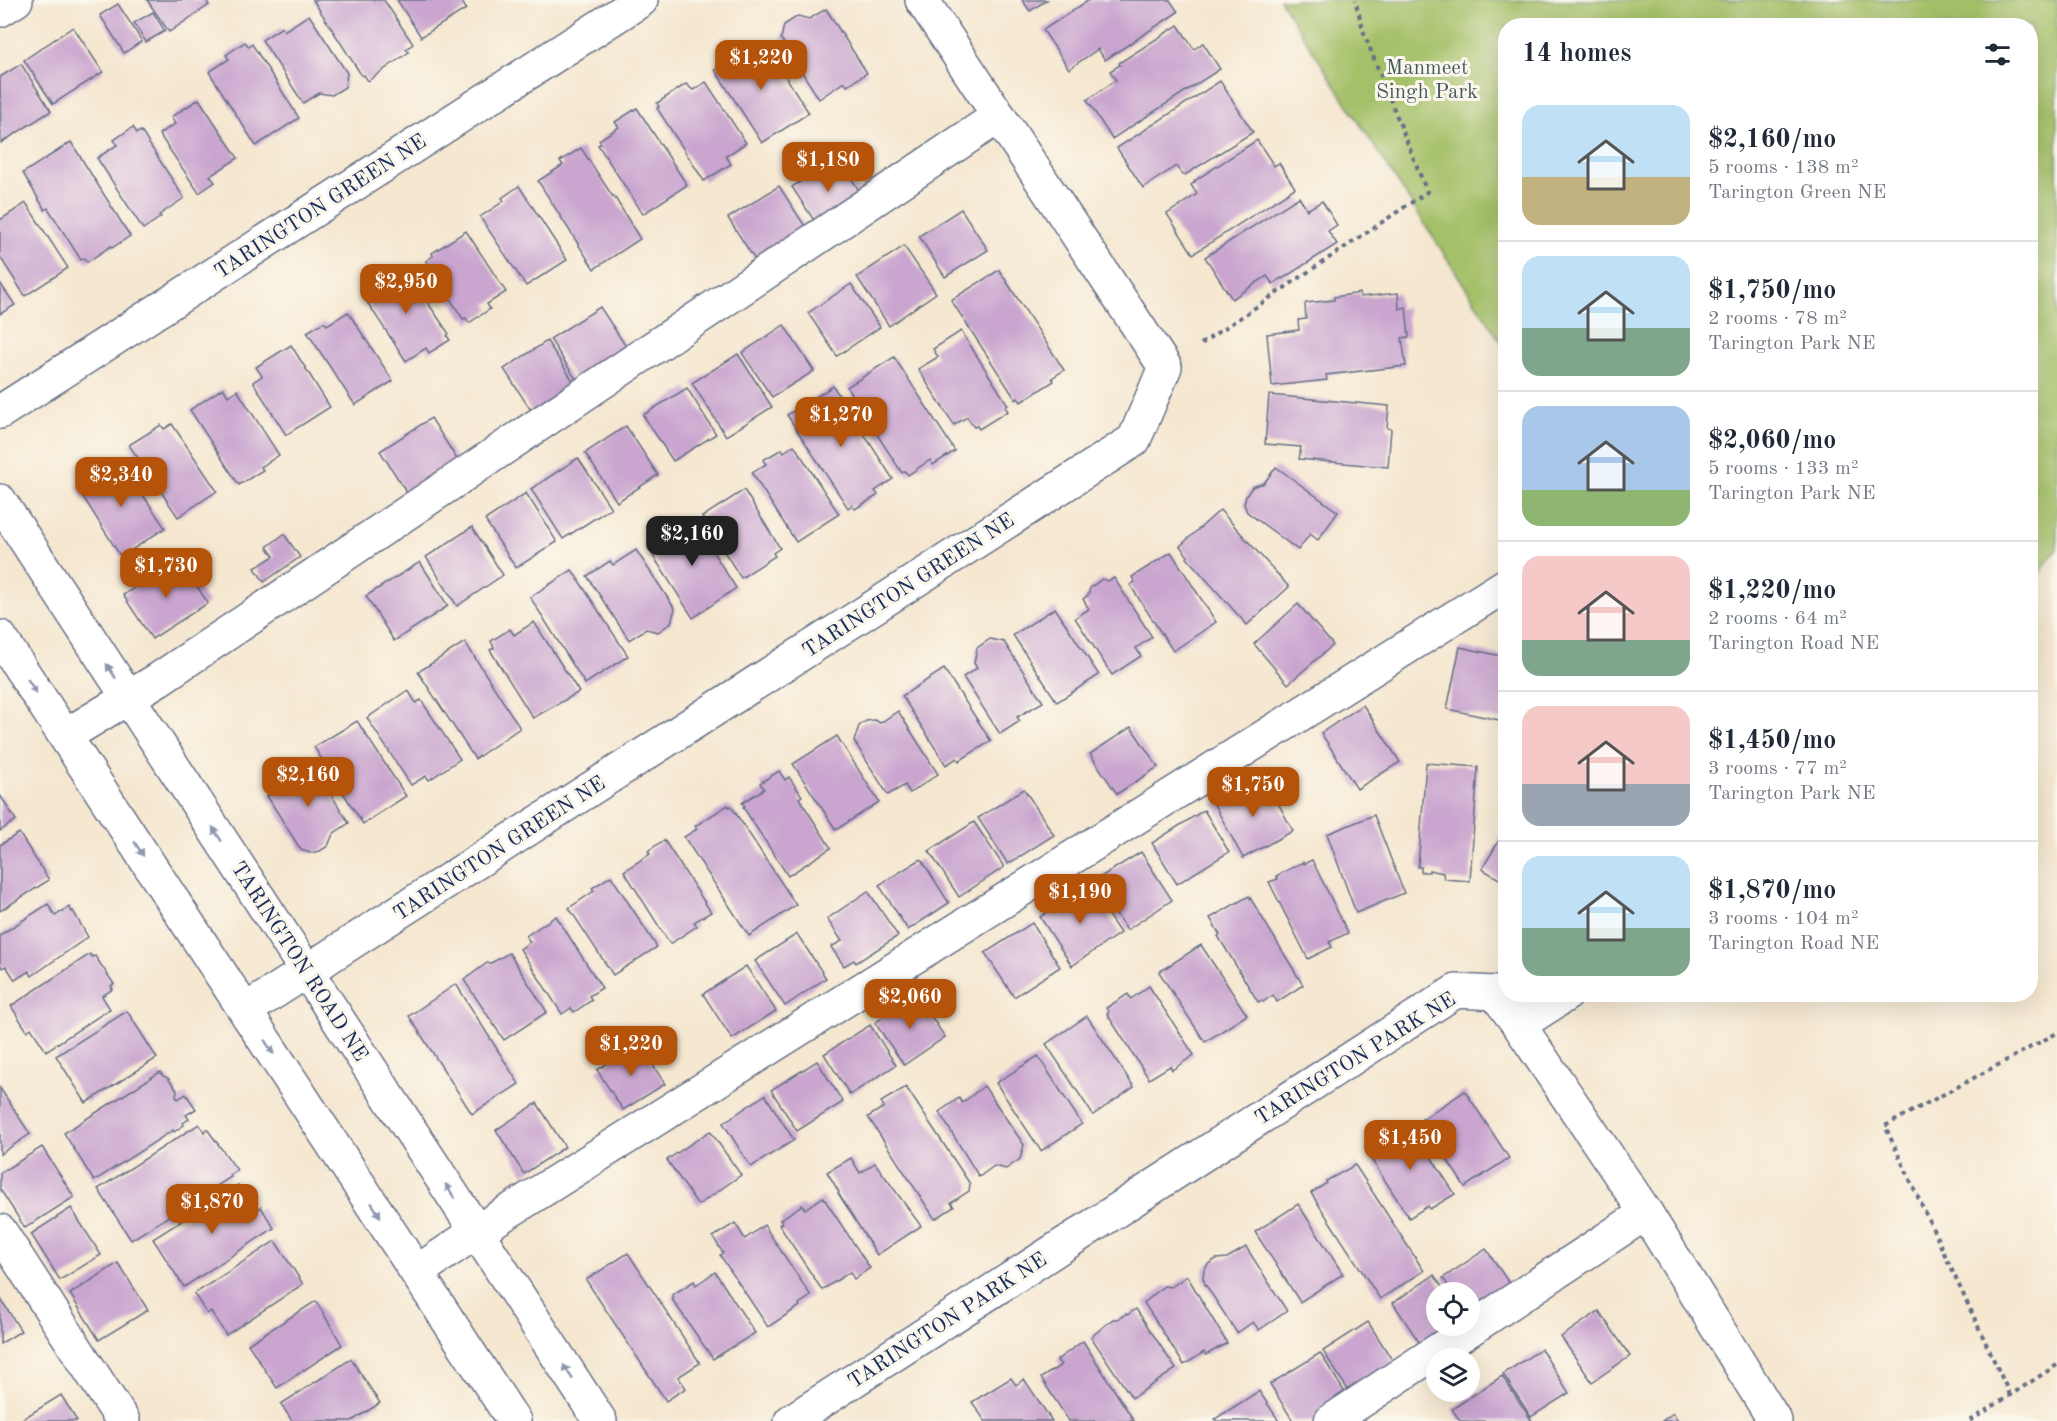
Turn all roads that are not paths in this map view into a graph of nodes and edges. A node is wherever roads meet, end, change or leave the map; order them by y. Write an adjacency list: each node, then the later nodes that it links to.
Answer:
1 (16, 0): 4 (street)
2 (640, 0): 6 (street, TARINGTON GREEN NE)
3 (922, 0): 5 (street)
4 (0, 10)
5 (999, 116): 10 (street); 12 (street, TARINGTON GREEN NE)
6 (0, 412)
7 (0, 501): 10 (street, TARINGTON ROAD NE, one-way to 7)
8 (1498, 590): 20 (street)
9 (0, 637): 11 (street, one-way to 11)
10 (128, 698): 11 (street); 12 (street, TARINGTON ROAD NE, one-way to 10)
11 (65, 736): 16 (street, one-way to 16)
12 (306, 971): 16 (street, TARINGTON GREEN NE); 20 (street, TARINGTON ROAD NE, one-way to 12)
13 (1498, 997): 25 (street, TARINGTON PARK NE)
14 (1502, 1002): 17 (street, TARINGTON PARK NE)
15 (1554, 1002): 17 (street)
16 (246, 1010): 21 (street, one-way to 21)
17 (1520, 1025): 18 (street, TARINGTON PARK NE)
18 (1646, 1213): 26 (street); 27 (street, TARINGTON PARK NE)
19 (0, 1231): 22 (street)
20 (476, 1232): 21 (street); 24 (street, TARINGTON ROAD NE, one-way to 20)
21 (417, 1272): 23 (street)
22 (123, 1421)
23 (514, 1421)
24 (600, 1421)
25 (791, 1421)
26 (1331, 1421)
27 (1776, 1421)

